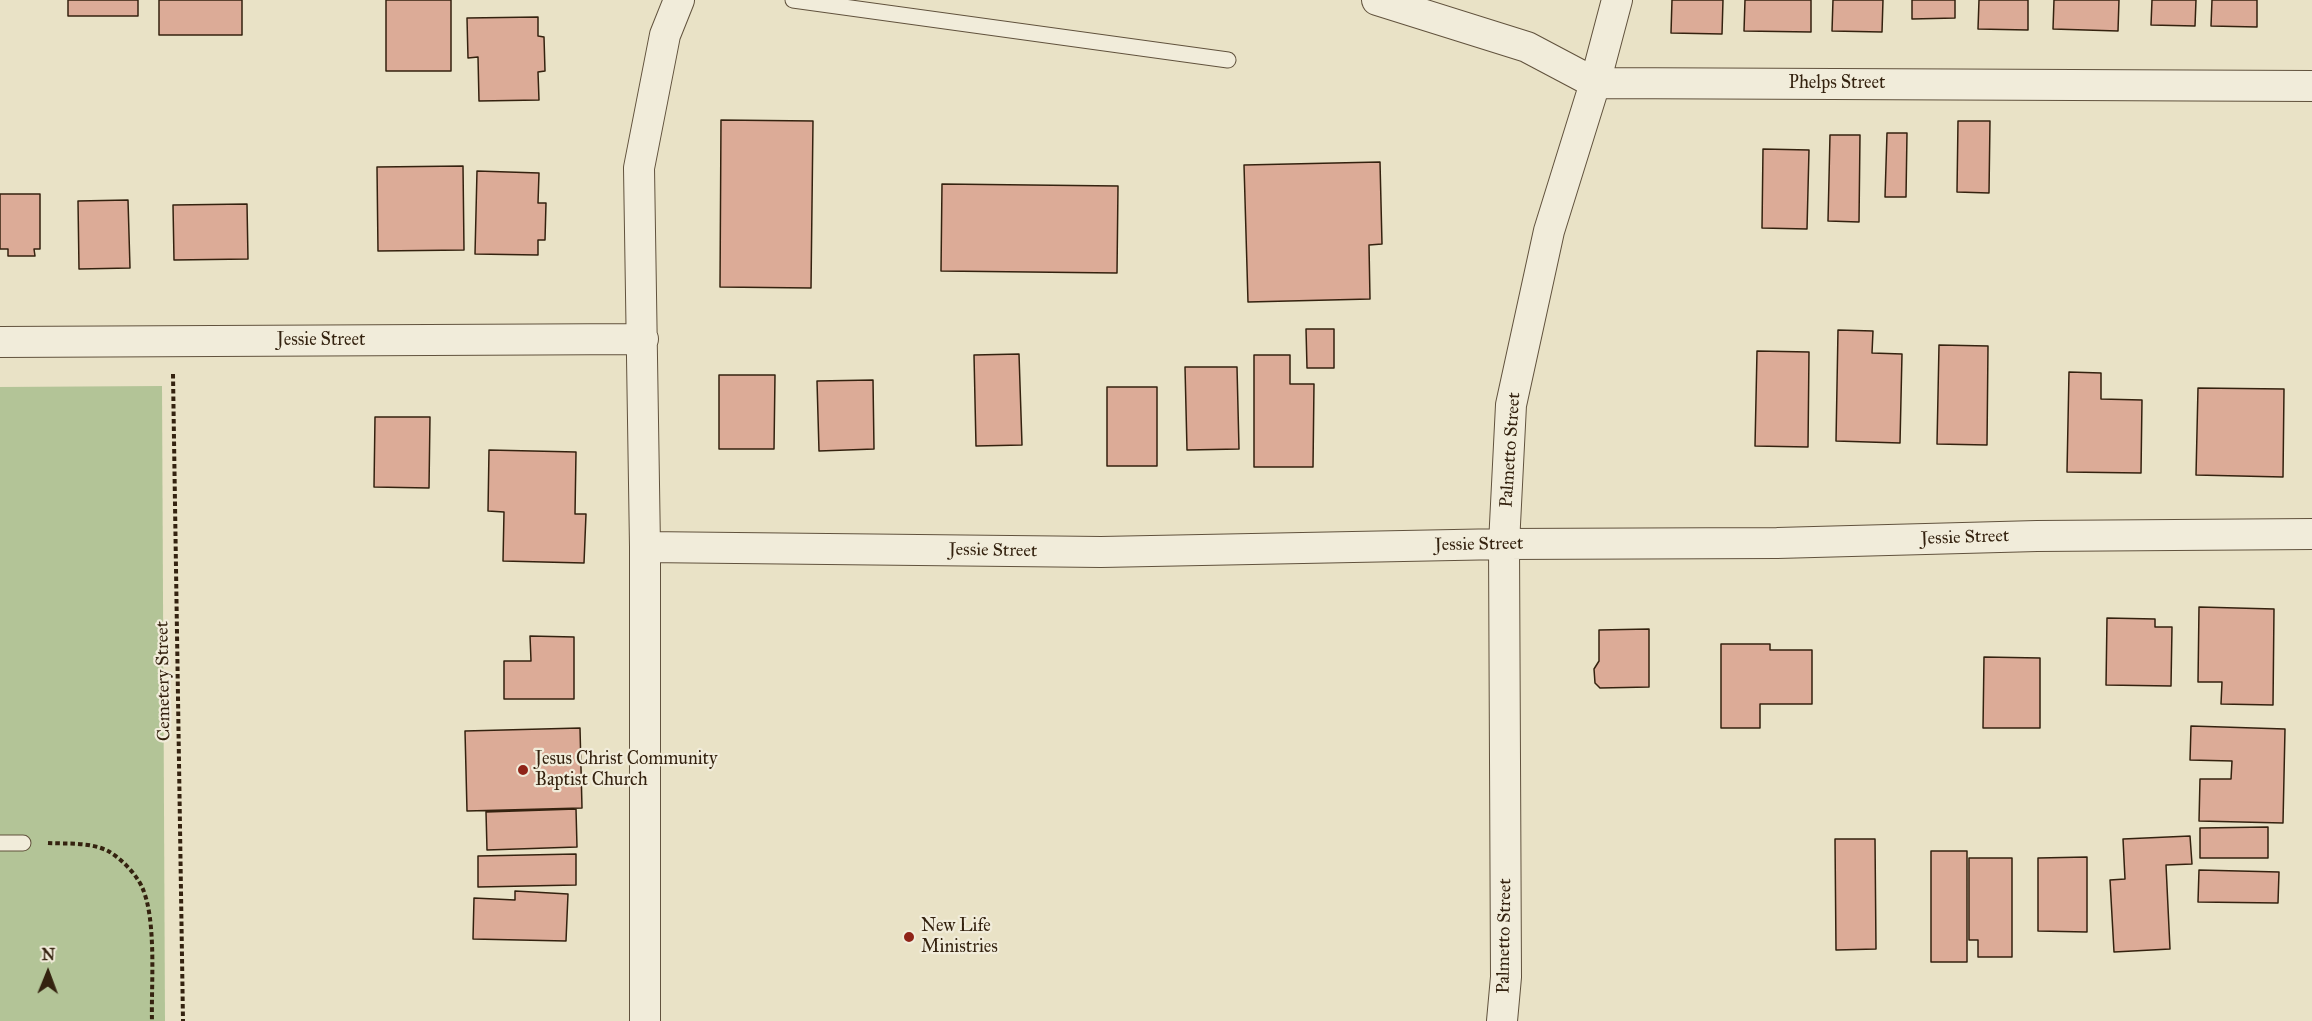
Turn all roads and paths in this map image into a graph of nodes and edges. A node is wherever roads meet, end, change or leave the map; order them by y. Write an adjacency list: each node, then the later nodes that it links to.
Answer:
1 (679, 0): 8 (street)
2 (793, 0): 5 (lane)
3 (1377, 0): 6 (street, Phelps Street)
4 (1617, 0): 6 (street, Palmetto Street)
5 (1228, 60)
6 (1595, 83): 7 (street, Phelps Street); 12 (street, Palmetto Street)
7 (2312, 86)
8 (643, 339): 9 (street, Jessie Street); 13 (street)
9 (172, 341): 10 (street, Jessie Street); 17 (path, Cemetery Street)
10 (0, 342)
11 (2312, 534): 12 (street, Jessie Street)
12 (1504, 544): 13 (street, Jessie Street); 19 (street, Palmetto Street)
13 (645, 548): 18 (street)
14 (0, 843): 15 (lane)
15 (23, 843): 16 (path)
16 (152, 1021)
17 (183, 1021)
18 (645, 1021)
19 (1502, 1021)

